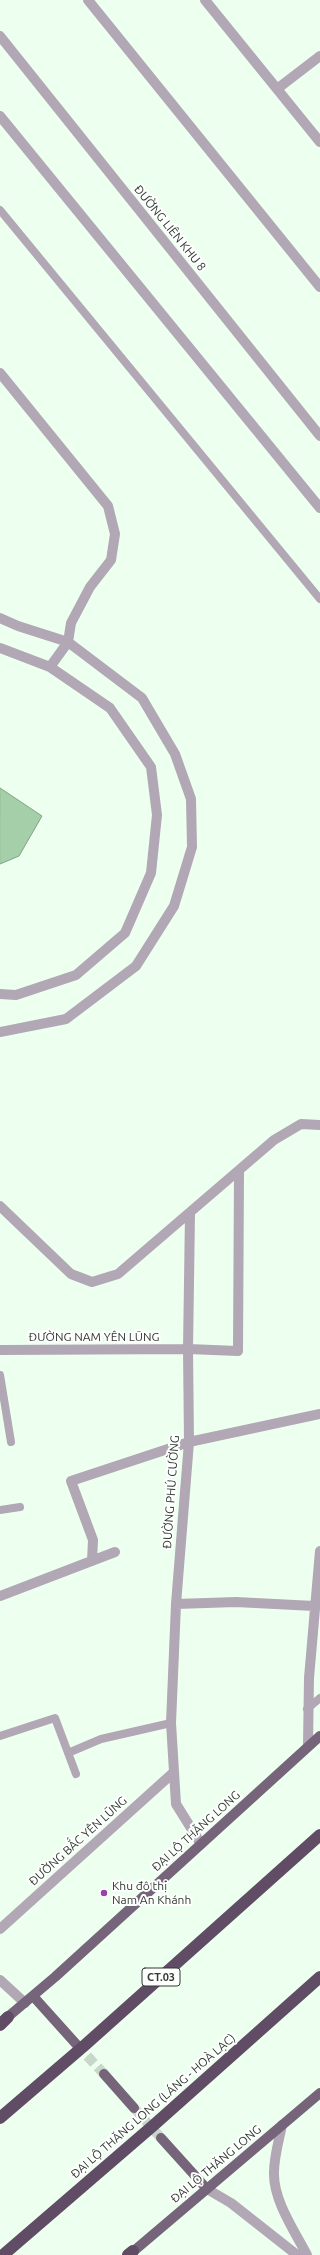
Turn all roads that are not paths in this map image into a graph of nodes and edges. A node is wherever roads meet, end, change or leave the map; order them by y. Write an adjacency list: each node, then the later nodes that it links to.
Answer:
1 (88, 0): 9 (street)
2 (205, 0): 5 (street)
3 (0, 36): 11 (street, ĐƯỜNG LIÊN KHU 8)
4 (320, 56): 5 (street)
5 (277, 89): 7 (street)
6 (0, 116): 12 (street)
7 (320, 142)
8 (0, 210): 13 (lane)
9 (320, 287)
10 (2, 379): 15 (street)
11 (320, 436)
12 (320, 508)
13 (320, 599)
14 (0, 618): 15 (street)
15 (68, 642): 17 (street); 19 (street)
16 (0, 648): 17 (street)
17 (50, 667): 18 (street)
18 (0, 994)
19 (0, 1032)
20 (320, 1125): 21 (street)
21 (239, 1171): 23 (street); 24 (street, ĐƯỜNG NAM YÊN LŨNG)
22 (0, 1206): 23 (street)
23 (190, 1213): 24 (street, ĐƯỜNG PHÚ CƯỜNG)
24 (188, 1349): 25 (street, ĐƯỜNG NAM YÊN LŨNG); 29 (street, ĐƯỜNG PHÚ CƯỜNG)
25 (0, 1350)
26 (0, 1375): 28 (lane)
27 (320, 1414): 29 (street)
28 (11, 1442)
29 (189, 1442): 34 (street); 36 (street, ĐƯỜNG PHÚ CƯỜNG)
30 (20, 1507): 31 (lane)
31 (0, 1510)
32 (320, 1551): 37 (street)
33 (115, 1552): 34 (street)
34 (92, 1562): 35 (street)
35 (0, 1596)
36 (176, 1604): 37 (street); 40 (street, ĐƯỜNG PHÚ CƯỜNG)
37 (314, 1606): 39 (street)
38 (320, 1698): 39 (lane)
39 (307, 1709): 43 (street)
40 (171, 1723): 44 (lane); 45 (street, ĐƯỜNG PHÚ CƯỜNG)
41 (0, 1736): 44 (lane)
42 (320, 1736): 43 (main road, ĐẠI LỘ THĂNG LONG)
43 (308, 1746): 48 (main road, ĐẠI LỘ THĂNG LONG)
44 (68, 1753): 46 (lane)
45 (174, 1772): 48 (street, ĐƯỜNG PHÚ CƯỜNG); 49 (street, ĐƯỜNG BẮC YÊN LŨNG)
46 (76, 1774)
47 (320, 1835): 59 (highway, CT.03)
48 (201, 1844): 52 (main road, ĐẠI LỘ THĂNG LONG)
49 (0, 1929)
50 (320, 1977): 64 (highway, ĐẠI LỘ THĂNG LONG (LÁNG - HOÀ LẠC))
51 (0, 1980): 53 (street)
52 (33, 1996): 53 (main road, ĐẠI LỘ THĂNG LONG); 55 (main road)
53 (25, 2003): 54 (main road, ĐẠI LỘ THĂNG LONG)
54 (3, 2022)
55 (77, 2045)
56 (104, 2074): 58 (main road)
57 (320, 2093): 60 (main road, ĐẠI LỘ THĂNG LONG)
58 (134, 2108)
59 (0, 2118)
60 (282, 2125): 62 (main road, ĐẠI LỘ THĂNG LONG); 66 (street)
61 (161, 2138): 62 (main road)
62 (207, 2189): 63 (main road, ĐẠI LỘ THĂNG LONG); 65 (street)
63 (130, 2254)
64 (3, 2255)
65 (297, 2255)
66 (307, 2255)

